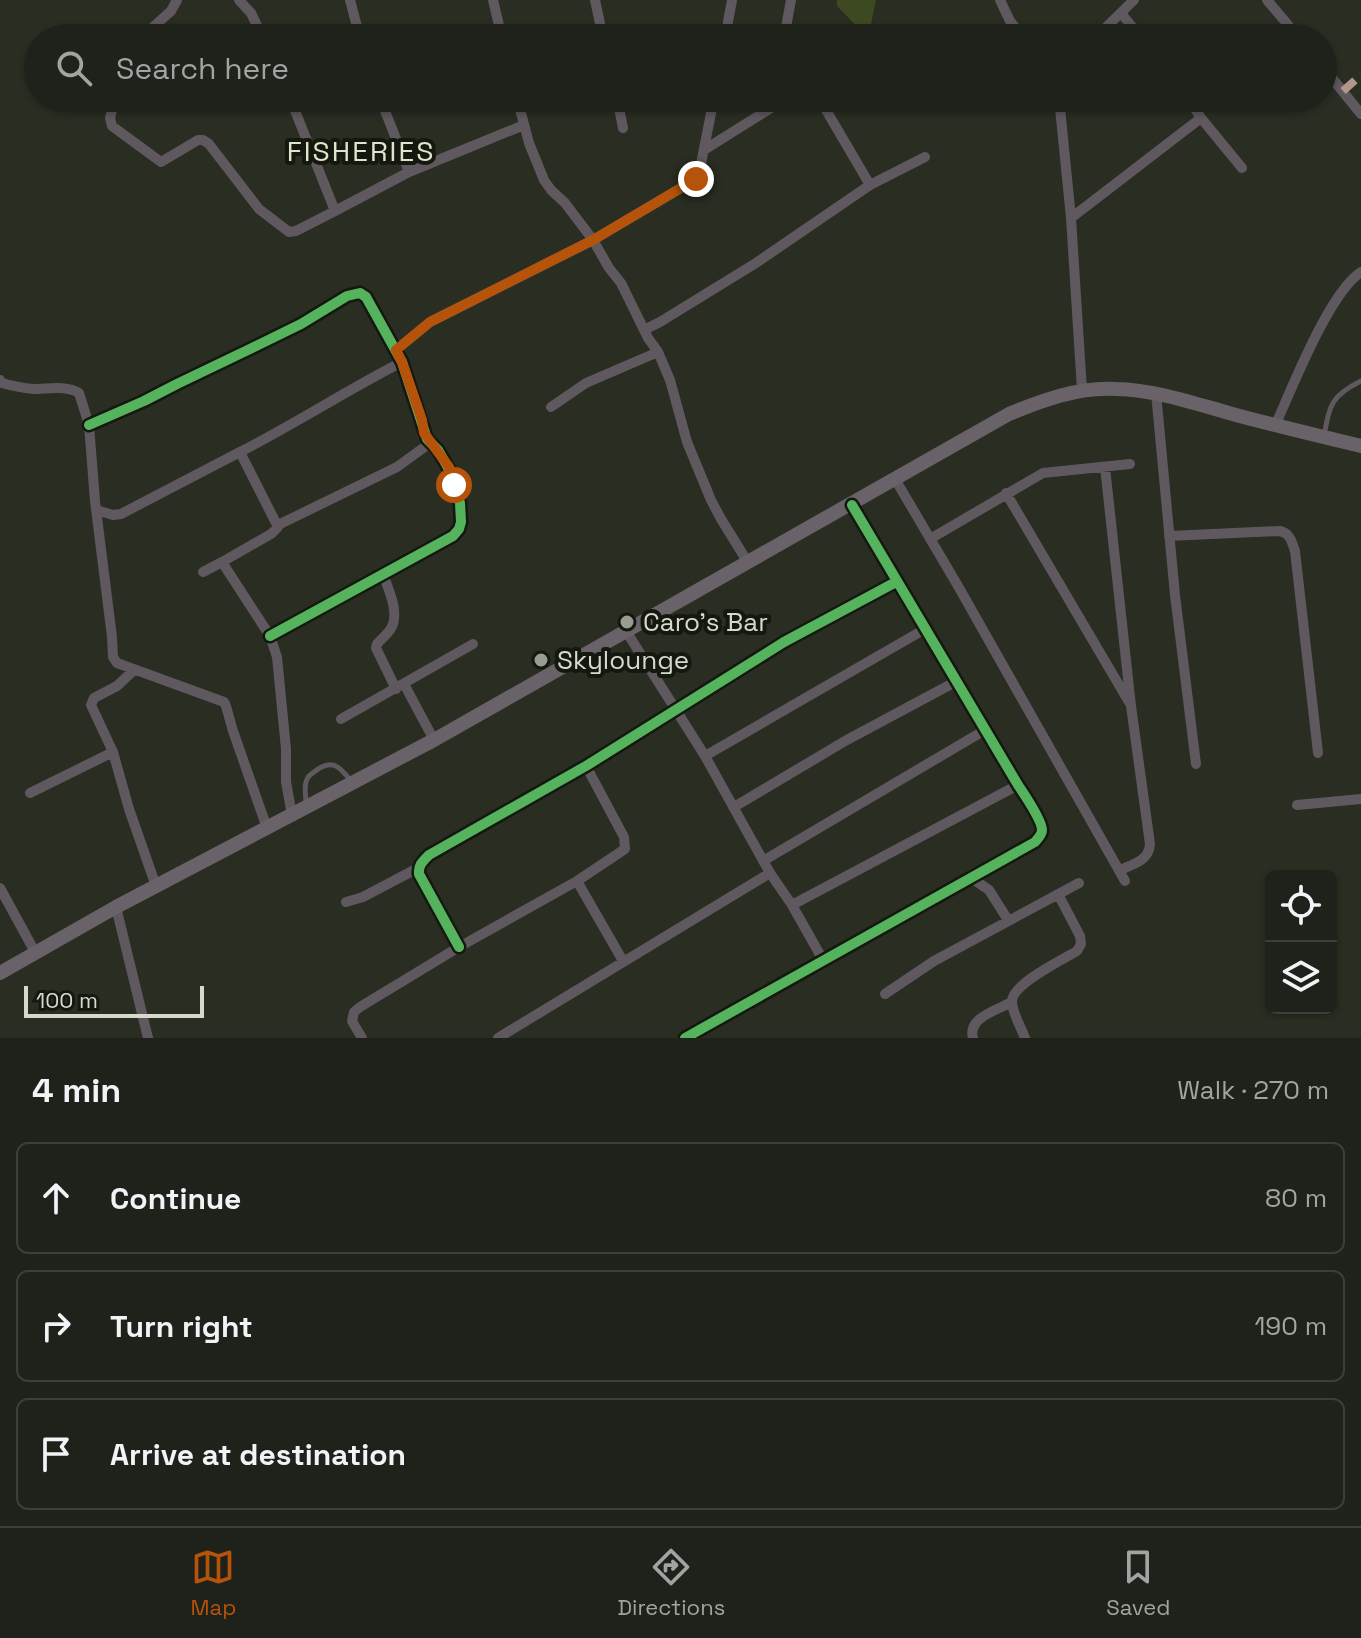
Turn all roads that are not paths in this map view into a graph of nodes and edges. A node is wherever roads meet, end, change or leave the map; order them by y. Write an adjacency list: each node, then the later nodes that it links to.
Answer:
1 (177, 0): 12 (street)
2 (239, 0): 13 (street)
3 (350, 0): 14 (street)
4 (493, 0): 15 (street)
5 (595, 0): 16 (street)
6 (732, 0): 17 (street)
7 (791, 0): 18 (street)
8 (1000, 0): 19 (street)
9 (1134, 0): 11 (street)
10 (1267, 0): 22 (street)
11 (1121, 13): 20 (street); 21 (street)
12 (157, 24)
13 (256, 24)
14 (356, 24)
15 (499, 24)
16 (600, 24)
17 (728, 24)
18 (787, 24)
19 (1012, 24)
20 (1110, 24)
21 (1130, 24)
22 (1287, 24)
23 (1337, 84): 34 (street)
24 (112, 112): 43 (street)
25 (296, 112): 43 (street)
26 (385, 112): 41 (street)
27 (521, 112): 36 (street)
28 (620, 112): 37 (street)
29 (711, 112): 38 (street)
30 (765, 112): 38 (street)
31 (827, 112): 42 (street)
32 (1060, 112): 44 (street)
33 (1197, 112): 35 (street)
34 (1361, 114)
35 (1201, 118): 40 (street); 44 (street)
36 (524, 125): 41 (street); 45 (street)
37 (623, 128)
38 (704, 150): 45 (street)
39 (925, 157): 42 (street)
40 (1242, 168)
41 (409, 172): 43 (street)
42 (870, 185): 47 (street)
43 (335, 211)
44 (1071, 218): 53 (street)
45 (593, 240): 47 (street); 48 (street)
46 (1361, 272): 57 (street)
47 (644, 330): 49 (street)
48 (396, 350): 50 (street); 56 (street)
49 (658, 352): 55 (street); 71 (street)
50 (402, 362): 59 (street); 61 (street)
51 (0, 380): 56 (street)
52 (1361, 381): 58 (lane)
53 (1082, 390): 54 (main road); 64 (main road)
54 (1156, 393): 57 (main road); 69 (street)
55 (551, 407)
56 (89, 425): 67 (street)
57 (1275, 426): 58 (main road)
58 (1324, 437): 60 (main road)
59 (430, 443): 68 (street); 74 (street)
60 (1361, 446)
61 (240, 452): 67 (street); 68 (street)
62 (1130, 464): 63 (street)
63 (1105, 467): 65 (street); 83 (street)
64 (895, 479): 66 (main road); 70 (street)
65 (1006, 493): 70 (street); 83 (street)
66 (852, 505): 71 (main road); 75 (street)
67 (96, 510): 80 (street)
68 (278, 525): 72 (street)
69 (1169, 536): 89 (street); 91 (street)
70 (930, 539): 83 (street)
71 (747, 561): 77 (main road)
72 (222, 562): 73 (street); 78 (street)
73 (203, 572)
74 (383, 574): 78 (street); 82 (street)
75 (896, 582): 76 (street); 84 (street)
76 (925, 629): 81 (street); 90 (street)
77 (626, 631): 84 (street); 87 (main road)
78 (270, 636): 100 (street)
79 (473, 644): 82 (street)
80 (134, 670): 88 (street); 101 (street)
81 (957, 681): 86 (street); 98 (street)
82 (400, 686): 85 (street); 87 (street)
83 (1131, 706)
84 (676, 710): 90 (street); 92 (street)
85 (341, 719)
86 (985, 730): 94 (street); 102 (street)
87 (434, 740): 93 (main road)
88 (113, 752): 95 (street); 108 (street)
89 (1318, 753)
90 (705, 756): 98 (street)
91 (1196, 764)
92 (586, 766): 103 (street); 106 (street)
93 (353, 783): 99 (main road); 99 (lane)
94 (1018, 785): 105 (street); 112 (street)
95 (30, 793)
96 (1361, 799): 97 (street)
97 (1297, 805)
98 (734, 807): 102 (street)
99 (306, 808): 100 (main road)
100 (292, 815): 101 (main road)
101 (267, 828): 108 (main road)
102 (763, 861): 104 (street)
103 (418, 868): 111 (street); 115 (street)
104 (770, 873): 112 (street); 118 (street)
105 (970, 877): 114 (street); 117 (street)
106 (577, 881): 115 (street); 118 (street)
107 (1079, 883): 110 (street)
108 (156, 886): 113 (main road)
109 (0, 888): 116 (street)
110 (1058, 894): 114 (street); 121 (street)
111 (346, 902)
112 (792, 905): 117 (street)
113 (116, 907): 116 (main road); 122 (street)
114 (1008, 920): 120 (street)
115 (459, 947): 123 (street)
116 (35, 952): 119 (main road)
117 (823, 960): 125 (street)
118 (623, 961): 124 (street)
119 (0, 973)
120 (885, 994)
121 (1012, 1002): 126 (street); 127 (street)
122 (148, 1038)
123 (362, 1038)
124 (498, 1038)
125 (685, 1038)
126 (973, 1038)
127 (1025, 1038)

